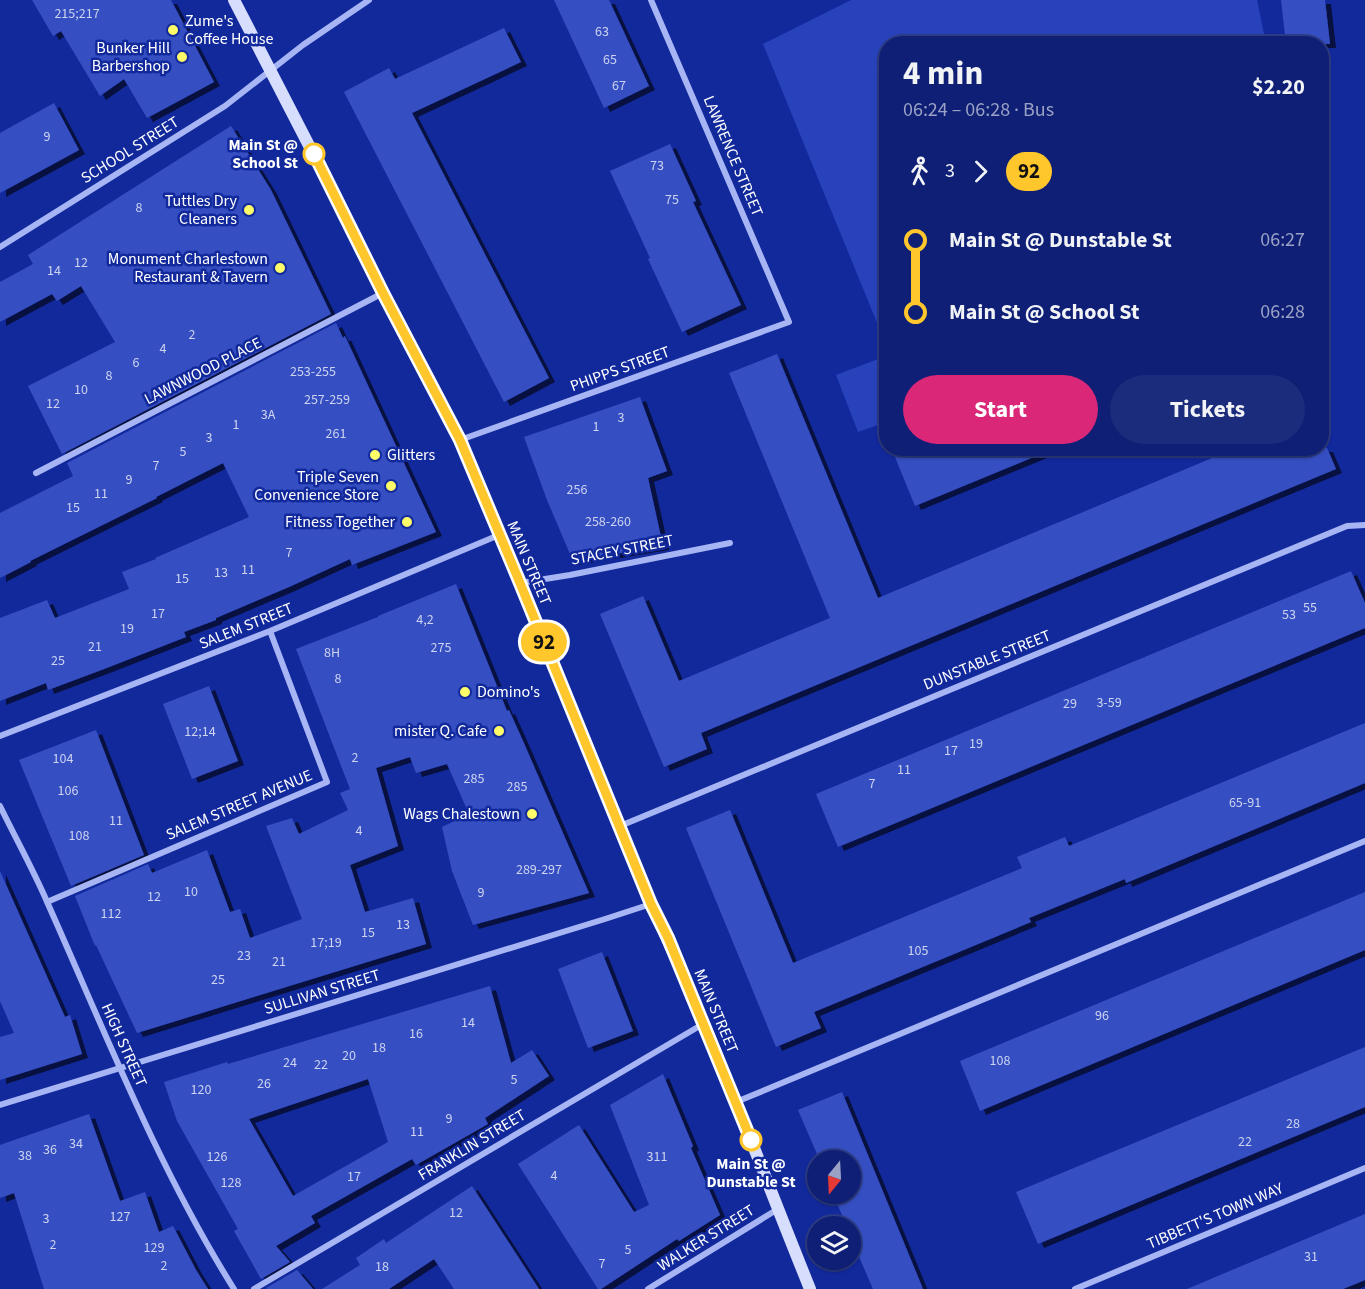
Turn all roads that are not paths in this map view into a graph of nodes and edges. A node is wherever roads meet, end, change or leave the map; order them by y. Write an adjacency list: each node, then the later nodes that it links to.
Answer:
1 (234, 0): 4 (main road, MAIN STREET)
2 (369, 0): 4 (street, SCHOOL STREET)
3 (651, 0): 7 (street, LAWRENCE STREET)
4 (270, 70): 5 (street, SCHOOL STREET); 6 (main road, MAIN STREET)
5 (0, 248)
6 (383, 293): 8 (main road, MAIN STREET); 9 (street, LAWNWOOD PLACE)
7 (789, 322): 8 (street, PHIPPS STREET)
8 (460, 440): 11 (main road, MAIN STREET)
9 (36, 473)
10 (1365, 525): 17 (street, DUNSTABLE STREET)
11 (499, 535): 13 (main road, MAIN STREET); 14 (street, SALEM STREET)
12 (730, 543): 13 (street, STACEY STREET)
13 (520, 583): 17 (main road, MAIN STREET)
14 (270, 631): 15 (street, SALEM STREET); 19 (street, SALEM STREET AVENUE)
15 (0, 736)
16 (0, 806): 19 (street, HIGH STREET)
17 (620, 826): 20 (main road, MAIN STREET)
18 (1365, 841): 23 (street)
19 (47, 902): 22 (street, HIGH STREET)
20 (651, 904): 21 (main road, MAIN STREET); 22 (street, SULLIVAN STREET)
21 (703, 1024): 23 (main road, MAIN STREET); 28 (street, FRANKLIN STREET)
22 (119, 1069): 24 (street, SULLIVAN STREET); 27 (street, HIGH STREET)
23 (736, 1102): 26 (main road, MAIN STREET)
24 (0, 1105)
25 (1365, 1167): 31 (street, TIBBETT'S TOWN WAY)
26 (778, 1209): 29 (street, WALKER STREET); 30 (main road, MAIN STREET)
27 (234, 1289)
28 (254, 1289)
29 (648, 1289)
30 (810, 1289)
31 (1075, 1289)

